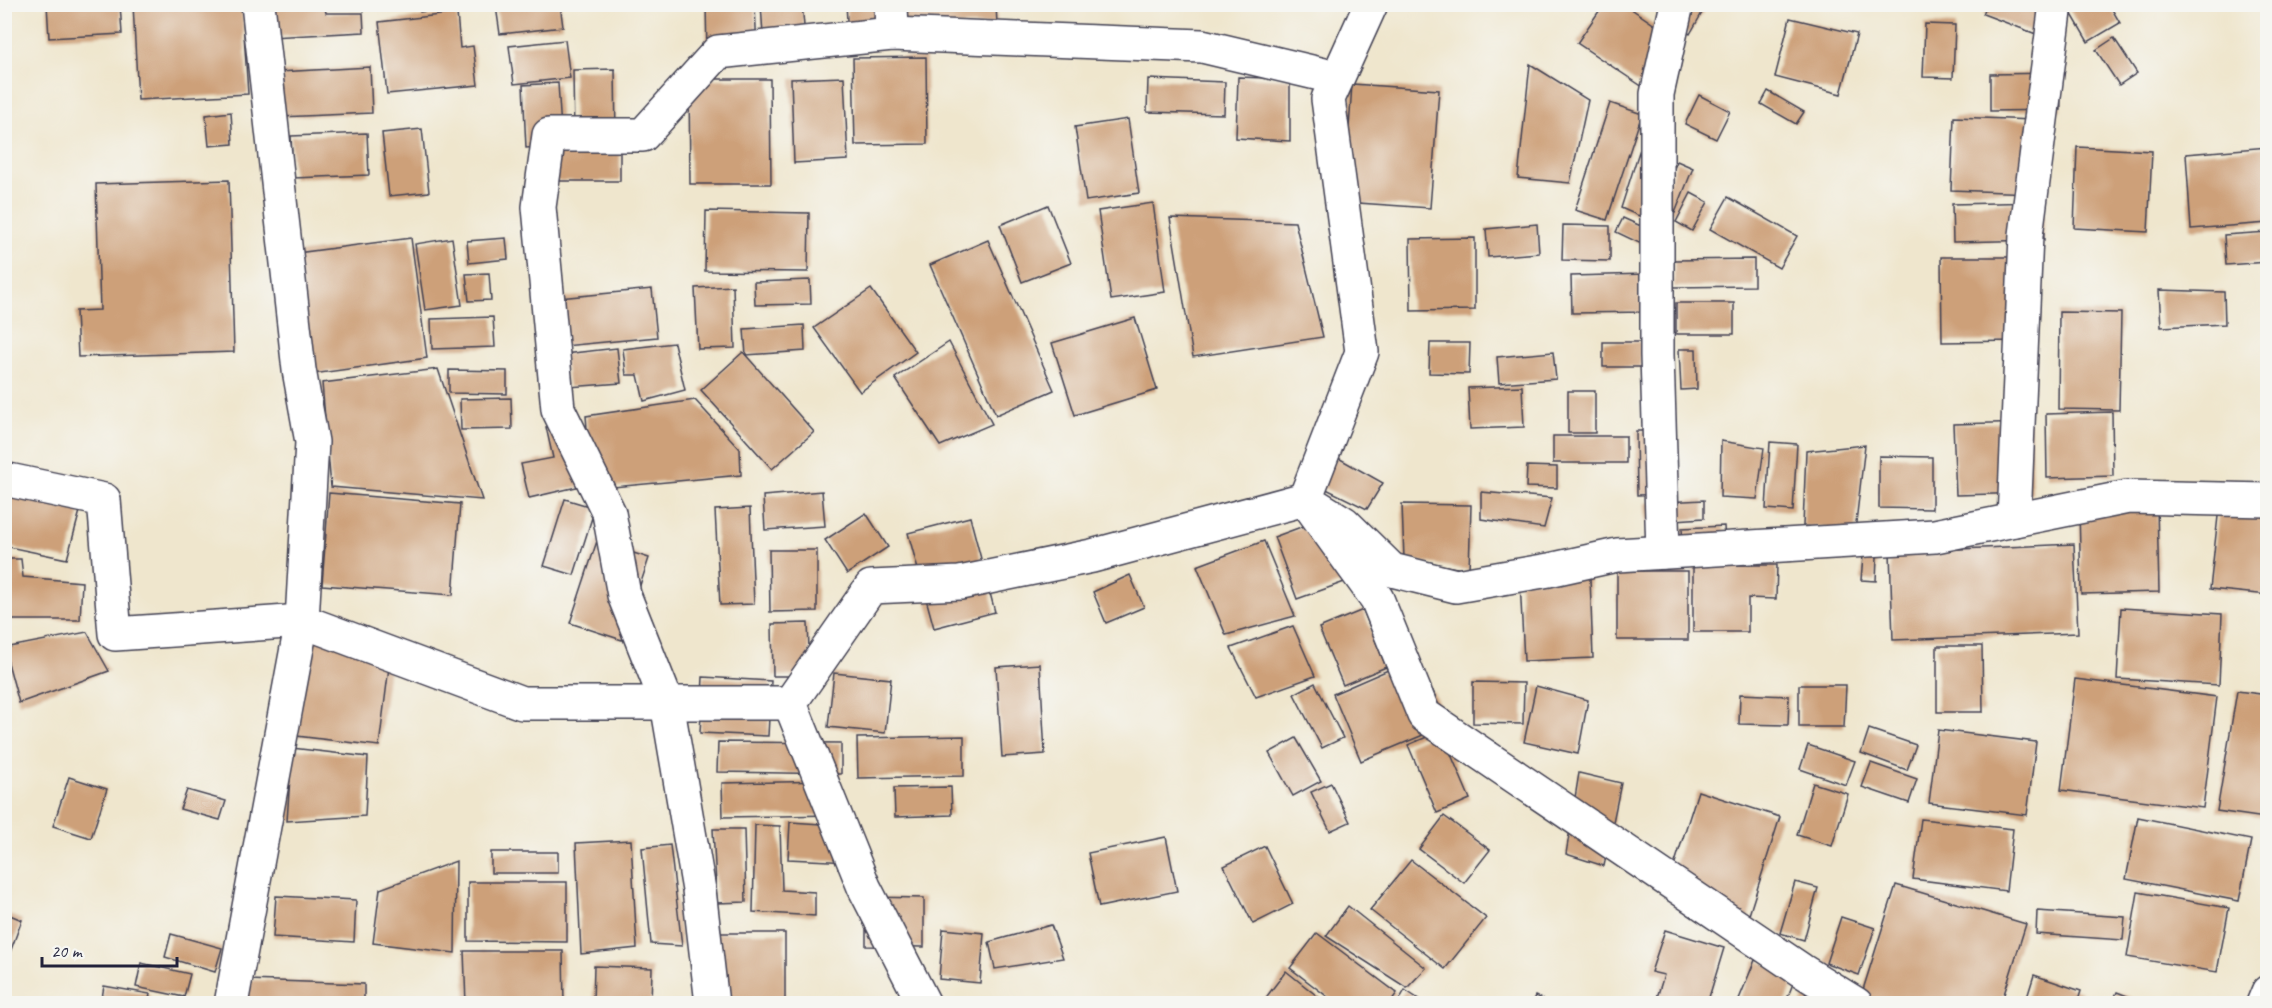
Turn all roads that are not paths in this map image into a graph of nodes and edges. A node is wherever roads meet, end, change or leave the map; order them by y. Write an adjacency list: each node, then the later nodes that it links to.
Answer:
1 (258, 4): 12 (street)
2 (1371, 4): 6 (street)
3 (1677, 4): 11 (street)
4 (2056, 4): 10 (street)
5 (891, 19): 6 (street); 13 (street)
6 (1337, 78): 8 (street)
7 (4, 479): 12 (street)
8 (1305, 499): 11 (street); 14 (street); 19 (street)
9 (2268, 500): 10 (street)
10 (2014, 520): 11 (street)
11 (1663, 552)
12 (302, 621): 13 (street); 16 (street)
13 (667, 702): 14 (street); 17 (street)
14 (790, 702): 18 (street)
15 (2268, 992): 20 (street)
16 (231, 1004)
17 (712, 1004)
18 (924, 1004)
19 (1856, 1004)
20 (2263, 1004)

